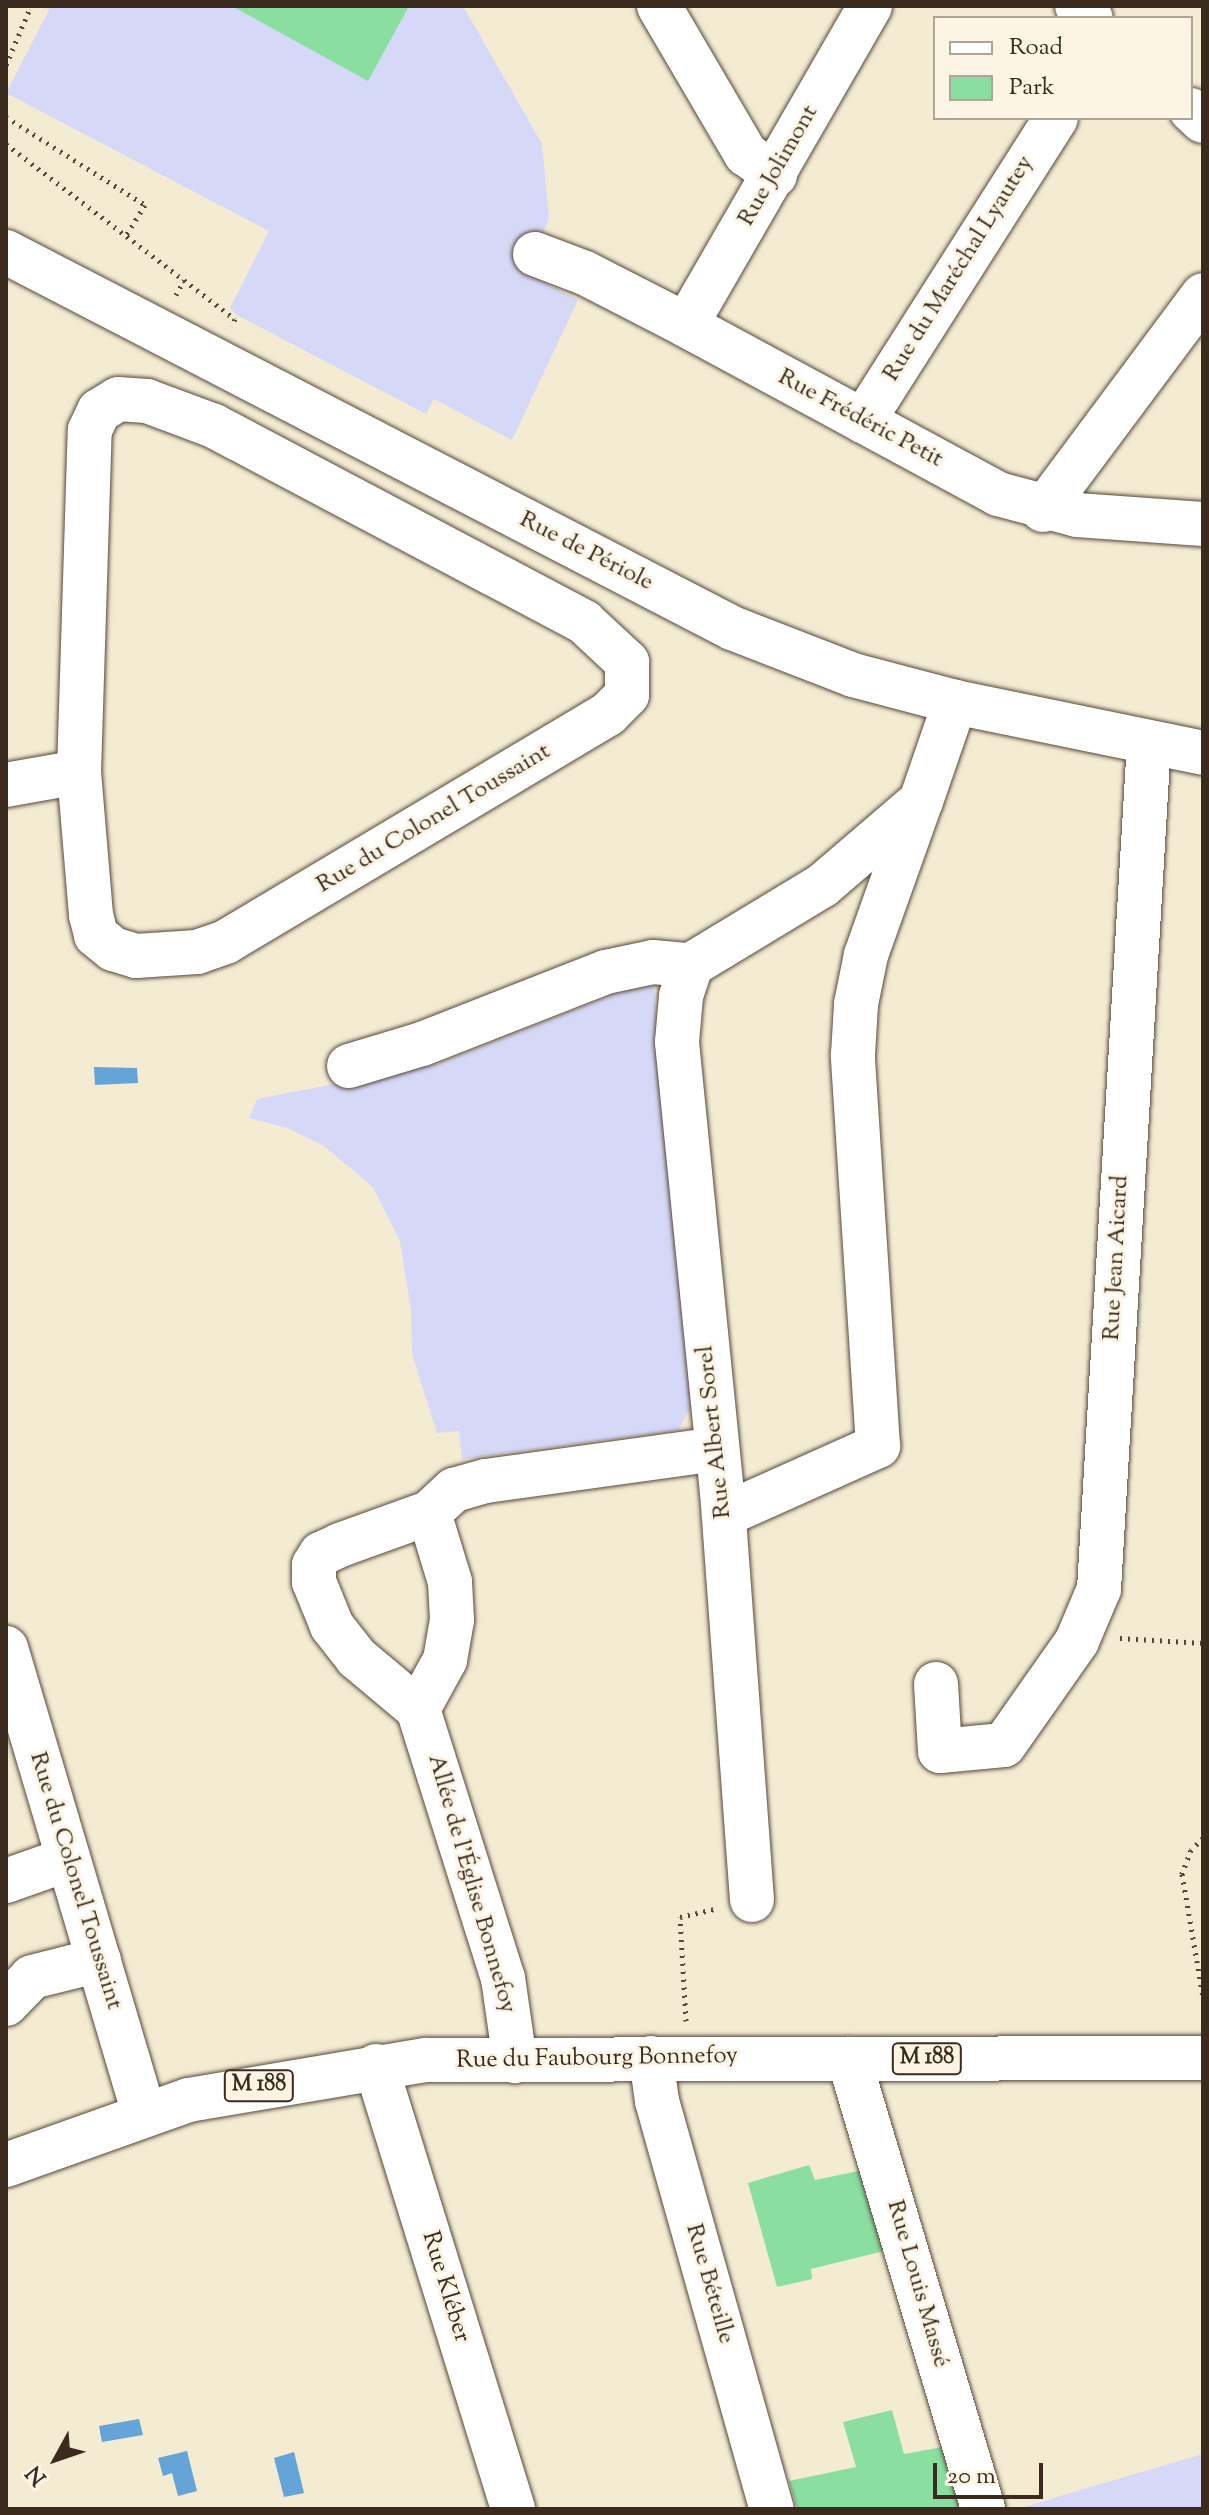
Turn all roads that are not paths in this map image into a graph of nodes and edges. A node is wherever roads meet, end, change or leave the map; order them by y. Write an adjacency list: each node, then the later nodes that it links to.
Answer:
1 (659, 6): 4 (street)
2 (870, 6): 4 (street, Rue Jolimont)
3 (1055, 120): 9 (street, Rue du Maréchal Lyautey)
4 (775, 175): 8 (street, Rue Jolimont)
5 (6, 252): 12 (street, Rue de Périole)
6 (535, 254): 8 (street, Rue Frédéric Petit)
7 (1203, 295): 10 (street)
8 (686, 325): 9 (street, Rue Frédéric Petit)
9 (863, 421): 10 (street, Rue Frédéric Petit)
10 (1043, 510): 11 (street, Rue Frédéric Petit)
11 (1203, 524)
12 (955, 702): 13 (street, Rue de Périole); 17 (street)
13 (1149, 743): 14 (street, Rue de Périole); 24 (street, Rue Jean Aicard)
14 (1203, 753)
15 (79, 772): 15 (street, Rue du Colonel Toussaint); 16 (street)
16 (6, 785)
17 (921, 801): 18 (street); 22 (street)
18 (691, 965): 19 (street); 20 (street, Rue Albert Sorel)
19 (349, 1066)
20 (717, 1449): 21 (street); 22 (street, Rue Albert Sorel)
21 (429, 1513): 25 (street); 25 (street)
22 (724, 1515): 28 (street, Rue Albert Sorel)
23 (6, 1648): 26 (street, Rue du Colonel Toussaint)
24 (936, 1684)
25 (418, 1709): 34 (street, Allée de l'Église Bonnefoy)
26 (68, 1859): 27 (street); 29 (street, Rue du Colonel Toussaint)
27 (6, 1881)
28 (752, 1900)
29 (99, 1960): 30 (street); 36 (street, Rue du Colonel Toussaint)
30 (6, 2004)
31 (669, 2058): 33 (street, Rue du Faubourg Bonnefoy / M 188); 34 (street, Rue du Faubourg Bonnefoy / M 188); 39 (street, Rue Béteille)
32 (1203, 2058): 33 (street, Rue du Faubourg Bonnefoy / M 188)
33 (849, 2059): 40 (street, Rue Louis Massé)
34 (515, 2061): 35 (street, Rue du Faubourg Bonnefoy / M 188)
35 (376, 2066): 36 (street, Rue du Faubourg Bonnefoy / M 188); 38 (street, Rue Kléber)
36 (144, 2113): 37 (street, Rue du Faubourg Bonnefoy / M 188)
37 (6, 2165)
38 (513, 2509)
39 (772, 2509)
40 (983, 2509)

